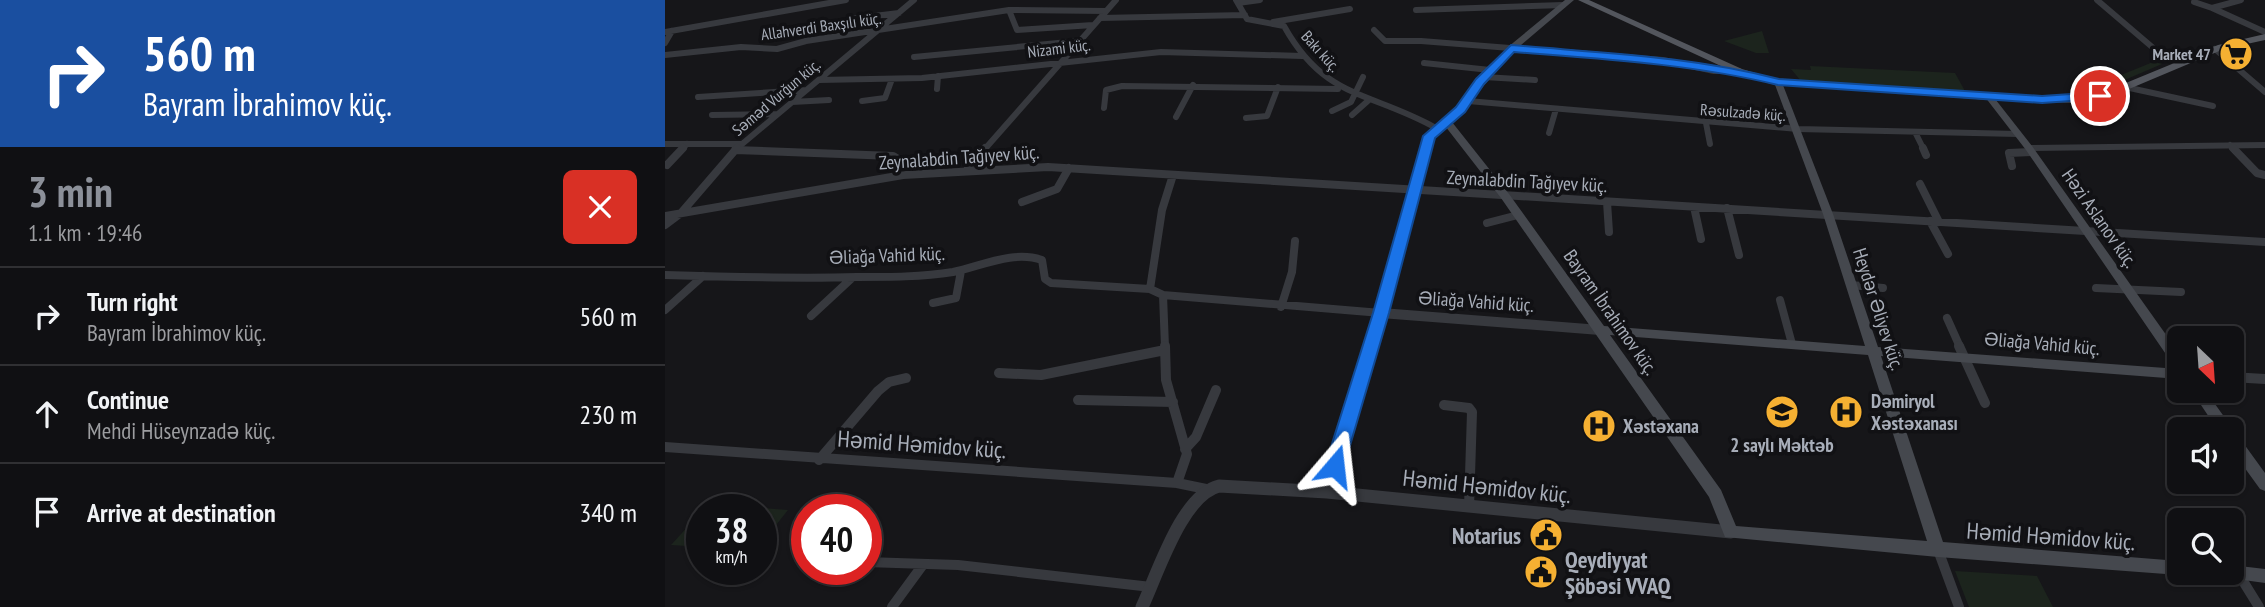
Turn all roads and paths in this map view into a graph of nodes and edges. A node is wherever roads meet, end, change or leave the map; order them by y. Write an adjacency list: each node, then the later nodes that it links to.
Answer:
1 (846, 0): 24 (street)
2 (915, 0): 17 (street, Səməd Vurğun küç.)
3 (1116, 0): 16 (street)
4 (1260, 0): 9 (street)
5 (1582, 0): 37 (main road)
6 (1592, 0): 42 (main road)
7 (2097, 0): 36 (street)
8 (2241, 0): 12 (street)
9 (1237, 1): 18 (street)
10 (1566, 2): 15 (street); 29 (main road)
11 (2194, 2): 12 (street)
12 (2212, 8): 26 (street)
13 (1350, 9): 21 (street)
14 (1009, 10): 16 (street, Allahverdi Baxşılı küç.); 22 (street); 25 (street, Allahverdi Baxşılı küç.)
15 (1416, 10)
16 (1106, 11): 19 (street)
17 (899, 13): 20 (street); 25 (street, Səməd Vurğun küç.)
18 (1245, 15): 19 (street); 21 (street)
19 (1100, 18): 22 (street)
20 (849, 19)
21 (1273, 22): 32 (street, Bakı küç.)
22 (1093, 25): 27 (street)
23 (1374, 30): 29 (street)
24 (669, 31): 28 (street)
25 (874, 32): 31 (street, Allahverdi Baxşılı küç.); 44 (street, Səməd Vurğun küç.)
26 (2263, 38): 30 (main road)
27 (1079, 41): 33 (street); 34 (street)
28 (665, 43)
29 (1511, 49): 37 (street); 38 (main road)
30 (2215, 49): 36 (main road); 54 (street)
31 (665, 55)
32 (1303, 56): 34 (street, Nizami küç.); 52 (street, Bakı küç.)
33 (914, 57)
34 (1061, 62): 39 (street, Nizami küç.); 89 (street)
35 (1424, 63): 38 (street)
36 (2179, 65): 50 (main road)
37 (1739, 71): 42 (main road)
38 (1487, 73): 45 (street); 61 (main road)
39 (938, 76): 43 (street, Nizami küç.); 51 (street)
40 (1123, 77): 48 (street)
41 (1363, 78): 55 (street)
42 (1761, 78): 46 (main road)
43 (891, 79): 44 (street, Nizami küç.); 60 (street)
44 (819, 80): 53 (street, Səməd Vurğun küç.)
45 (1535, 80)
46 (1778, 82): 57 (main road); 74 (main road, Heydər Əliyev küç.)
47 (1193, 85): 48 (street); 49 (street); 70 (street)
48 (1122, 86): 64 (street)
49 (1278, 86): 52 (street); 71 (street)
50 (2125, 87): 57 (main road); 63 (street)
51 (937, 89)
52 (1338, 89): 55 (street, Bakı küç.)
53 (806, 90): 56 (street); 62 (street, Səməd Vurğun küç.)
54 (2265, 92)
55 (1356, 95): 58 (street, Bakı küç.); 66 (street)
56 (698, 97)
57 (1989, 97): 77 (main road, Həzi Aslanov küç.)
58 (1370, 99): 69 (street); 73 (street, Bakı küç.)
59 (829, 100): 62 (street)
60 (862, 101)
61 (1468, 101): 65 (street, Rəsulzadə küç.); 73 (main road)
62 (792, 102): 67 (street, Səməd Vurğun küç.)
63 (2213, 106)
64 (1104, 108)
65 (1556, 108): 72 (street, Rəsulzadə küç.); 76 (street)
66 (1332, 111)
67 (777, 114): 68 (street); 80 (street, Səməd Vurğun küç.)
68 (712, 115)
69 (1352, 115)
70 (1175, 117)
71 (1246, 118)
72 (1706, 123): 74 (street, Rəsulzadə küç.); 81 (street)
73 (1442, 125): 95 (street); 96 (main road, Bayram İbrahimov küç.)
74 (1798, 129): 75 (street, Rəsulzadə küç.); 102 (main road, Heydər Əliyev küç.)
75 (1915, 132): 77 (street, Rəsulzadə küç.); 86 (street)
76 (1549, 133)
77 (2018, 134): 85 (main road, Həzi Aslanov küç.)
78 (665, 144): 79 (street)
79 (687, 144): 80 (street); 87 (street)
80 (742, 144): 84 (street, Səməd Vurğun küç.)
81 (1710, 144)
82 (2230, 145): 83 (street); 85 (street); 93 (street)
83 (2265, 145)
84 (735, 150): 91 (street); 101 (street, Səməd Vurğun küç.)
85 (2030, 150): 88 (street); 109 (main road, Həzi Aslanov küç.)
86 (1926, 155)
87 (667, 165)
88 (2012, 166)
89 (968, 168): 90 (street, Zeynalabdin Tağıyev küç.); 91 (street, Zeynalabdin Tağıyev küç.)
90 (1069, 168): 92 (street, Zeynalabdin Tağıyev küç.); 98 (street)
91 (902, 175): 101 (street, Zeynalabdin Tağıyev küç.)
92 (1173, 175): 95 (street, Zeynalabdin Tağıyev küç.); 122 (street)
93 (2265, 175)
94 (1920, 184): 105 (street)
95 (1415, 190): 96 (street, Zeynalabdin Tağıyev küç.); 130 (street)
96 (1505, 196): 97 (street, Zeynalabdin Tağıyev küç.); 103 (main road, Bayram İbrahimov küç.)
97 (1607, 201): 99 (street, Zeynalabdin Tağıyev küç.); 108 (street)
98 (1022, 202)
99 (1694, 206): 100 (street, Zeynalabdin Tağıyev küç.); 110 (street)
100 (1727, 208): 102 (street, Zeynalabdin Tağıyev küç.); 114 (street)
101 (681, 213): 104 (street, Zeynalabdin Tağıyev küç.); 107 (street, Səməd Vurğun küç.)
102 (1828, 214): 105 (street, Zeynalabdin Tağıyev küç.); 119 (main road, Heydər Əliyev küç.)
103 (1518, 215): 106 (street); 133 (main road, Bayram İbrahimov küç.)
104 (665, 216)
105 (1935, 222): 109 (street, Zeynalabdin Tağıyev küç.); 113 (street)
106 (1487, 223)
107 (665, 225)
108 (1609, 232)
109 (2084, 232): 112 (street, Zeynalabdin Tağıyev küç.); 123 (main road, Həzi Aslanov küç.)
110 (1701, 239)
111 (1295, 241): 128 (street)
112 (2265, 242)
113 (1948, 254)
114 (1739, 255)
115 (961, 271): 118 (street, Əliağa Vahid küç.); 122 (street, Əliağa Vahid küç.); 127 (street)
116 (665, 275): 117 (street, Əliağa Vahid küç.)
117 (703, 276): 118 (street, Əliağa Vahid küç.); 129 (street)
118 (852, 278): 131 (street)
119 (1851, 285): 120 (street); 136 (main road, Heydər Əliyev küç.)
120 (1883, 288)
121 (2096, 288): 123 (street)
122 (1150, 289): 125 (street, Əliağa Vahid küç.)
123 (2126, 290): 124 (street); 135 (main road, Həzi Aslanov küç.)
124 (2181, 292)
125 (1163, 295): 128 (street, Əliağa Vahid küç.); 137 (street)
126 (1780, 300): 134 (street)
127 (933, 303)
128 (1281, 307): 130 (street, Əliağa Vahid küç.)
129 (665, 310)
130 (1381, 313): 133 (street, Əliağa Vahid küç.); 156 (street)
131 (811, 316)
132 (1947, 318): 138 (street)
133 (1600, 330): 134 (main road, Əliağa Vahid küç.); 158 (main road, Bayram İbrahimov küç.)
134 (1791, 344): 136 (main road, Əliağa Vahid küç.)
135 (2167, 346)
136 (1872, 349): 138 (main road, Əliağa Vahid küç.); 159 (main road, Heydər Əliyev küç.)
137 (1164, 351): 140 (street); 146 (street)
138 (1963, 356): 139 (main road, Əliağa Vahid küç.); 147 (street)
139 (2167, 372)
140 (999, 373)
141 (905, 378): 152 (street)
142 (2244, 378): 143 (street)
143 (2265, 379)
144 (1216, 390): 150 (street)
145 (1078, 400): 146 (street)
146 (1173, 402): 150 (street)
147 (1985, 403)
148 (1444, 405): 157 (street)
149 (665, 447): 152 (street, Həmid Həmidov küç.)
150 (1185, 449): 153 (street)
151 (2244, 455): 154 (main road)
152 (819, 460): 153 (street, Həmid Həmidov küç.)
153 (1177, 483): 155 (street, Həmid Həmidov küç.)
154 (2265, 485)
155 (1206, 489): 156 (street, Həmid Həmidov küç.); 166 (street)
156 (1327, 492): 157 (street, Həmid Həmidov küç.)
157 (1469, 508): 158 (street, Həmid Həmidov küç.)
158 (1731, 532): 159 (main road, Həmid Həmidov küç.)
159 (1938, 550): 162 (main road, Həmid Həmidov küç.); 169 (street)
160 (882, 563): 161 (street)
161 (922, 566): 166 (street); 167 (street)
162 (2167, 567)
163 (2244, 574): 164 (main road)
164 (2265, 576)
165 (2242, 585): 170 (street)
166 (1151, 587): 168 (street)
167 (892, 607)
168 (1142, 607)
169 (1959, 607)
170 (2259, 607)

